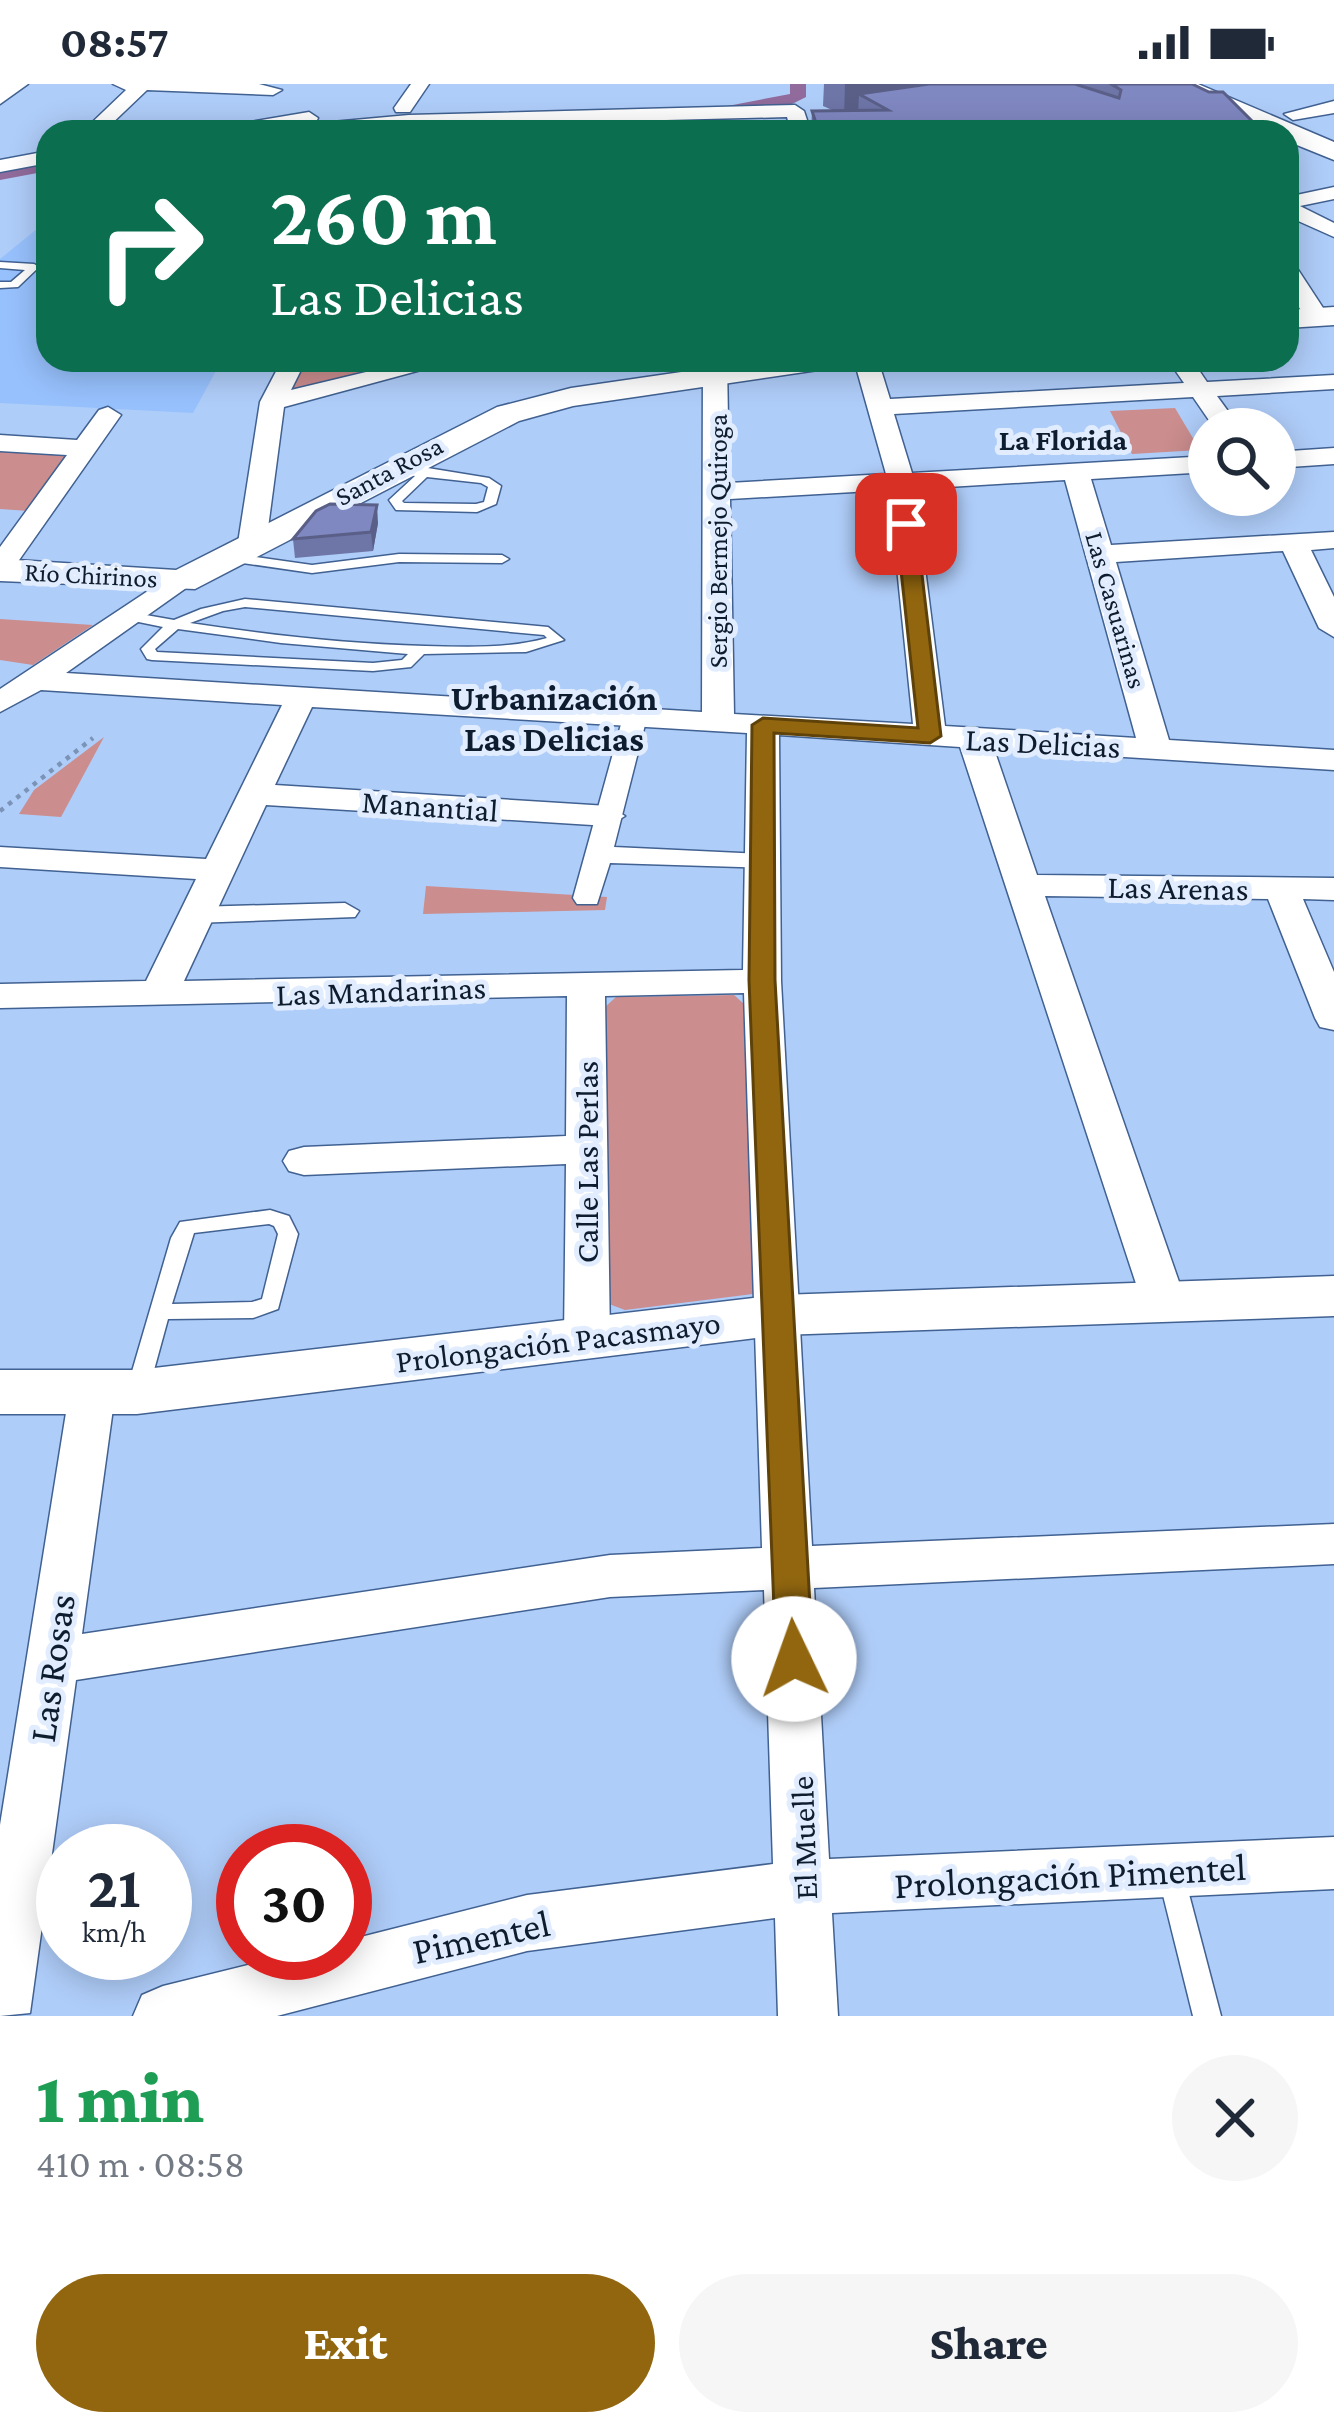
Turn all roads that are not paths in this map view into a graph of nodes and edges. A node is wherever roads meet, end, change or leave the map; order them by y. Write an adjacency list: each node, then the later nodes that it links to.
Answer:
1 (14, 84): 9 (main road)
2 (122, 84): 3 (street)
3 (143, 84): 7 (street); 13 (street)
4 (420, 84): 11 (street)
5 (1177, 84): 18 (main road)
6 (1221, 84): 12 (main road)
7 (275, 87): 14 (street)
8 (551, 95): 11 (street)
9 (0, 96)
10 (1334, 107): 12 (street)
11 (404, 108): 15 (street)
12 (1293, 114): 19 (main road)
13 (105, 120)
14 (246, 120)
15 (290, 120)
16 (628, 120): 17 (street)
17 (801, 120)
18 (1260, 120)
19 (1334, 131)
20 (1299, 137): 21 (main road)
21 (1334, 152)
22 (36, 159): 23 (street)
23 (0, 166)
24 (36, 173): 25 (street)
25 (0, 179)
26 (1334, 193): 27 (street)
27 (1299, 203)
28 (1299, 212): 29 (street)
29 (1334, 231)
30 (0, 265): 32 (lane)
31 (1299, 284): 33 (street)
32 (0, 285)
33 (1326, 317)
34 (288, 372): 42 (street)
35 (396, 372): 42 (street)
36 (692, 372): 51 (street, Santa Rosa)
37 (716, 372): 54 (street, Sergio Bermejo Quiroga)
38 (870, 372): 43 (street)
39 (1189, 372): 41 (street)
40 (1334, 382): 41 (street)
41 (1201, 389): 43 (street); 44 (street)
42 (272, 402): 55 (street)
43 (880, 407): 53 (street)
44 (1214, 408)
45 (107, 415): 47 (street)
46 (0, 443): 47 (street)
47 (83, 448): 58 (street)
48 (1334, 456): 49 (street)
49 (1296, 459)
50 (1188, 465): 52 (street)
51 (409, 472): 51 (lane); 56 (street, Santa Rosa)
52 (1076, 472): 53 (street); 62 (street, Las Casuarinas)
53 (901, 482): 54 (street); 76 (street)
54 (719, 492): 74 (street, Sergio Bermejo Quiroga)
55 (259, 500): 56 (street); 61 (street)
56 (309, 513): 61 (street, Santa Rosa)
57 (0, 515): 58 (street)
58 (35, 517): 64 (street)
59 (1334, 540): 60 (street)
60 (1293, 542): 62 (street); 68 (street)
61 (240, 550): 63 (lane); 65 (street, Santa Rosa)
62 (1100, 554): 78 (street, Las Casuarinas)
63 (502, 559)
64 (0, 568): 65 (street, Río Chirinos)
65 (182, 580): 66 (street, Santa Rosa)
66 (129, 616): 67 (lane); 70 (street, Santa Rosa)
67 (176, 628): 69 (lane); 69 (lane); 69 (lane)
68 (1334, 628)
69 (421, 649)
70 (33, 680): 71 (street, Las Delicias); 72 (street, Santa Rosa)
71 (302, 697): 73 (street, Las Delicias); 80 (street)
72 (0, 703)
73 (635, 717): 74 (street, Las Delicias); 81 (street)
74 (718, 722): 75 (street, Las Delicias)
75 (763, 725): 76 (street, Las Delicias); 84 (street, El Muelle)
76 (930, 736): 77 (street, Las Delicias)
77 (974, 739): 78 (street, Las Delicias); 86 (street)
78 (1155, 749): 79 (street, Las Delicias)
79 (1334, 760)
80 (253, 794): 81 (street, Manantial); 85 (street)
81 (608, 816): 82 (street)
82 (597, 854): 84 (street); 89 (street)
83 (0, 857): 85 (street)
84 (762, 862): 92 (street, El Muelle)
85 (214, 870): 91 (street)
86 (1022, 885): 87 (street, Las Arenas); 100 (street)
87 (1281, 888): 88 (street, Las Arenas); 96 (street)
88 (1334, 889)
89 (587, 898)
90 (345, 911): 91 (street)
91 (194, 915): 95 (street)
92 (762, 980): 93 (street, Las Mandarinas); 102 (street, El Muelle)
93 (586, 985): 95 (street, Las Mandarinas); 97 (street, Calle Las Perlas)
94 (0, 996): 95 (street, Las Mandarinas)
95 (157, 997)
96 (1334, 1018)
97 (586, 1149): 98 (street); 103 (street, Calle Las Perlas)
98 (304, 1161)
99 (1334, 1297): 100 (street, Prolongación Pacasmayo)
100 (1164, 1302): 102 (street, Prolongación Pacasmayo)
101 (161, 1312): 101 (lane); 104 (lane)
102 (780, 1315): 103 (street, Prolongación Pacasmayo); 107 (street, El Muelle)
103 (587, 1339): 104 (street, Prolongación Pacasmayo)
104 (115, 1393): 105 (street, Prolongación Pacasmayo); 108 (street, Las Rosas)
105 (3, 1400)
106 (1334, 1544): 107 (street)
107 (790, 1568): 108 (street); 112 (street, El Muelle)
108 (52, 1661): 109 (street, Las Rosas)
109 (13, 1835): 113 (street, Las Rosas)
110 (1334, 1863): 111 (street, Prolongación Pimentel)
111 (1169, 1870): 112 (street, Prolongación Pimentel); 116 (lane)
112 (805, 1887): 114 (street, Pimentel); 115 (street, El Muelle)
113 (0, 2013)
114 (163, 2016)
115 (808, 2016)
116 (1207, 2016)

